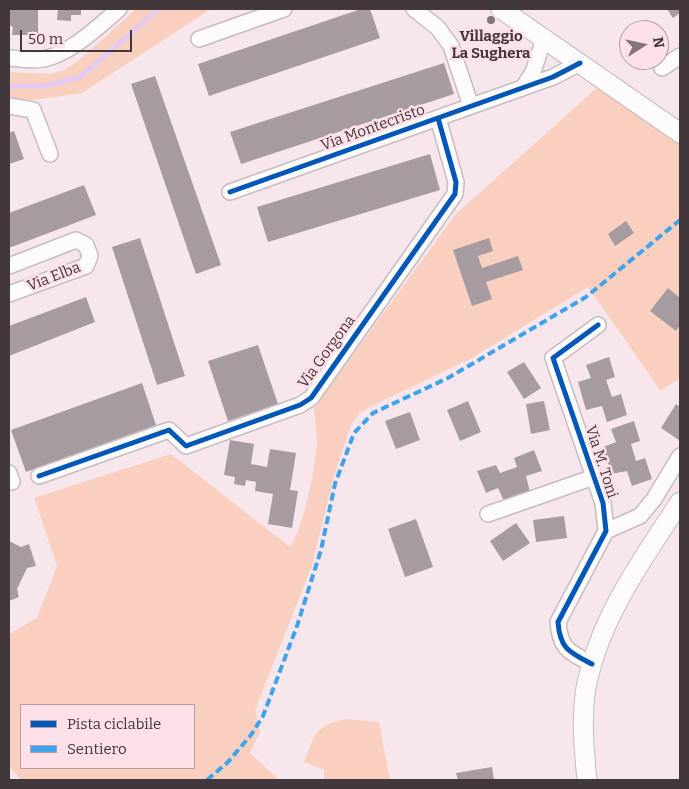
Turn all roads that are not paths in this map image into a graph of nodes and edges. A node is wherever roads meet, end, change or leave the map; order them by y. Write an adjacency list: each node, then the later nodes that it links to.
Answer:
1 (119, 9): 8 (street)
2 (284, 9): 5 (street)
3 (414, 9): 13 (street)
4 (501, 9): 6 (street)
5 (199, 39)
6 (544, 39): 9 (street); 11 (street)
7 (680, 56): 10 (street)
8 (9, 58)
9 (580, 63): 11 (street, Via Montecristo); 15 (street)
10 (669, 63)
11 (524, 86): 13 (street, Via Montecristo)
12 (9, 106): 16 (street)
13 (471, 106): 14 (street, Via Montecristo)
14 (438, 118): 17 (street, Via Montecristo); 22 (street, Via Gorgona)
15 (680, 133)
16 (50, 154)
17 (230, 192)
18 (9, 266): 19 (street, Via Elba)
19 (9, 294)
20 (598, 325): 23 (street, Via M. Toni)
21 (680, 456): 26 (street)
22 (39, 476)
23 (594, 477): 25 (street, Via M. Toni); 26 (street, Via M. Toni)
24 (680, 502): 27 (street)
25 (488, 514)
26 (606, 531): 27 (street)
27 (592, 664): 28 (street)
28 (587, 780)

